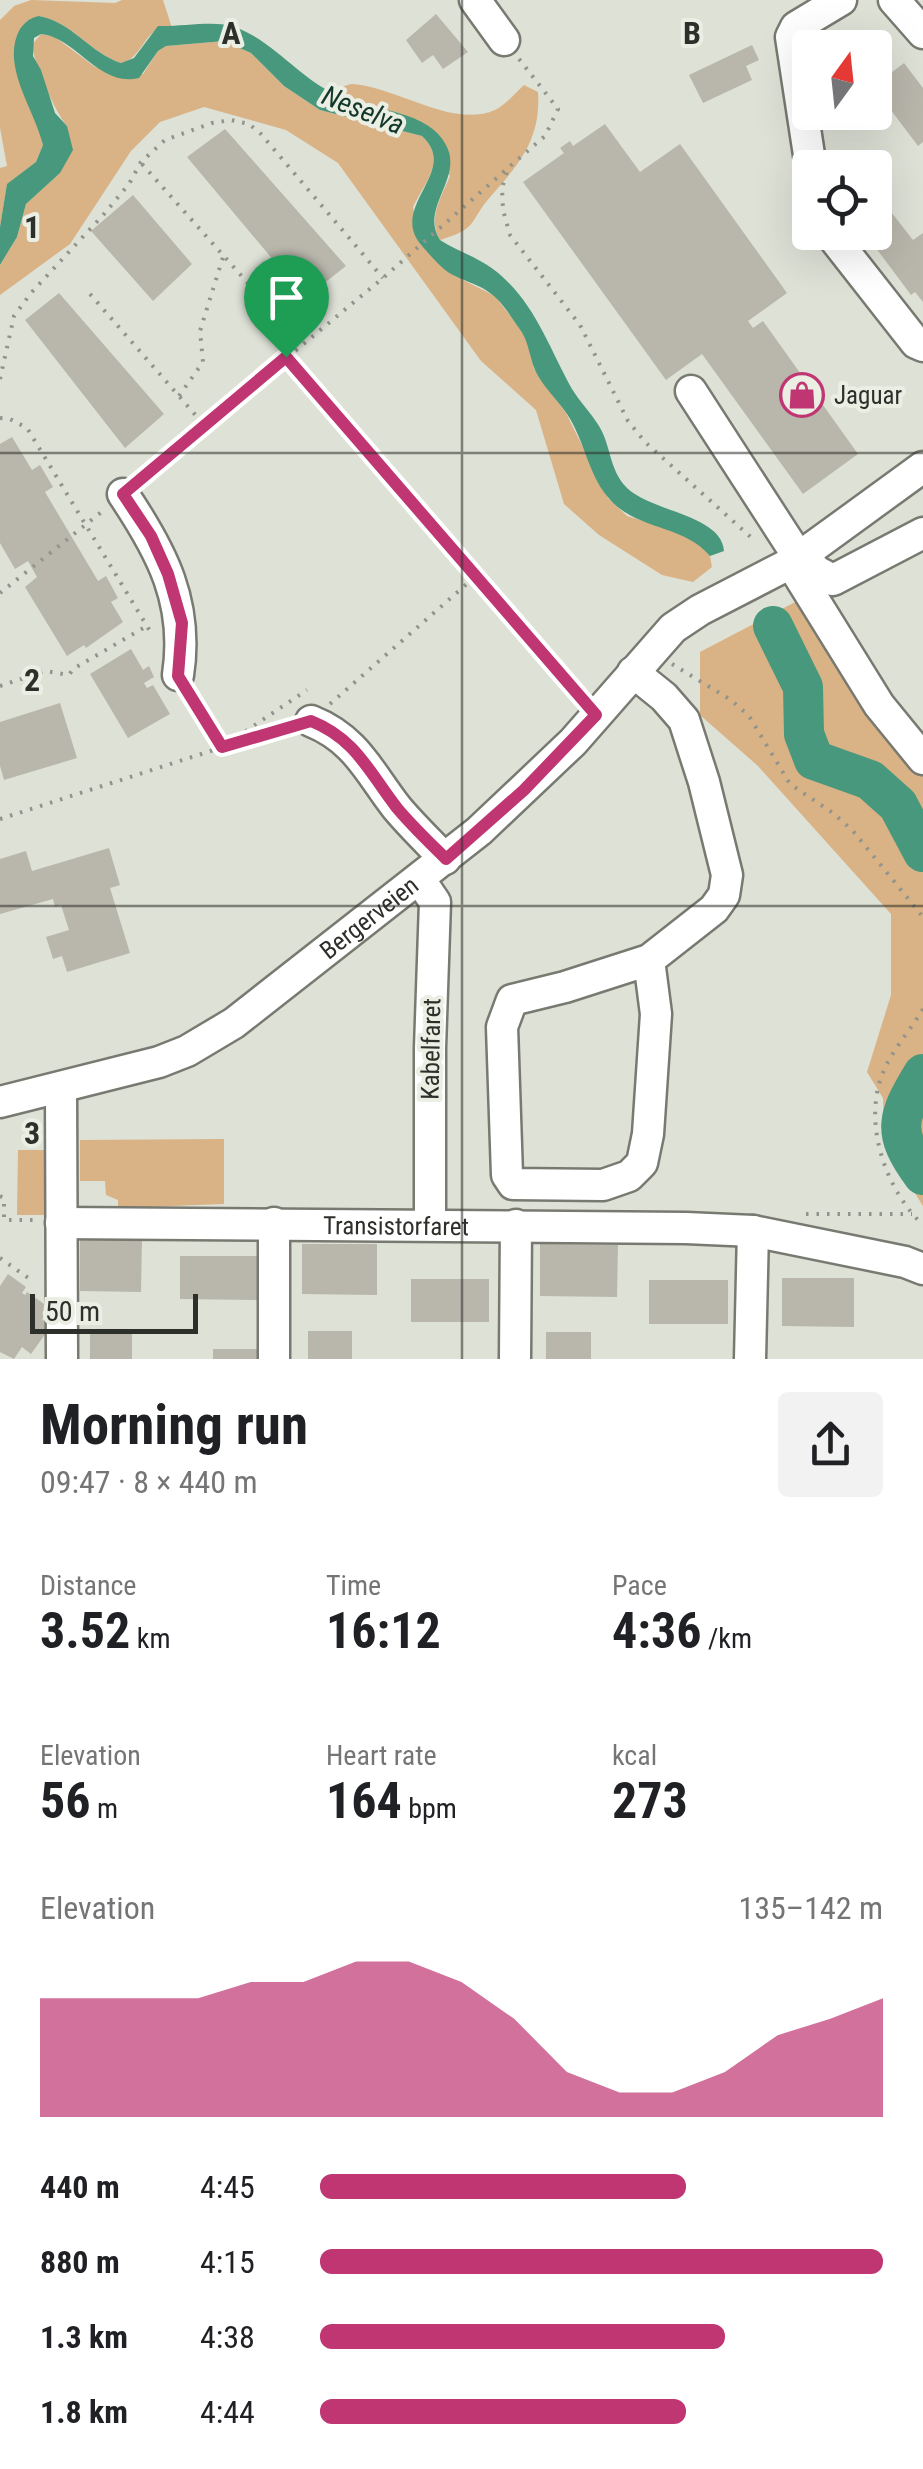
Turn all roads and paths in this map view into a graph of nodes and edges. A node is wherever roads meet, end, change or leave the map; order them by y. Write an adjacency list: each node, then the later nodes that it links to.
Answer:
1 (474, 0): 5 (street)
2 (841, 0): 6 (street)
3 (894, 0): 4 (street)
4 (923, 33)
5 (504, 40): 8 (path)
6 (808, 150)
7 (140, 162): 11 (path); 12 (path); 18 (path)
8 (508, 168): 12 (path); 27 (path)
9 (844, 250): 16 (street)
10 (868, 250): 14 (street)
11 (223, 257): 15 (path); 20 (path)
12 (383, 278): 15 (path)
13 (90, 294): 20 (path)
14 (923, 322)
15 (302, 344): 17 (path)
16 (923, 346)
17 (286, 357): 22 (path); 29 (path)
18 (0, 379)
19 (690, 390): 28 (street)
20 (179, 396): 22 (path)
21 (0, 418): 25 (path)
22 (204, 426): 24 (path)
23 (923, 467): 28 (street)
24 (123, 494): 25 (path); 34 (street)
25 (85, 526): 30 (path); 31 (path)
26 (923, 533): 28 (street)
27 (755, 541)
28 (793, 562): 33 (street, Bergerveien); 40 (street)
29 (477, 576): 37 (path); 38 (path)
30 (0, 593)
31 (147, 626): 34 (path); 35 (path)
32 (668, 662): 44 (path)
33 (633, 672): 37 (street, Bergerveien); 45 (street)
34 (178, 676): 39 (path)
35 (0, 686)
36 (307, 690): 39 (path)
37 (596, 715): 42 (street, Bergerveien)
38 (311, 721): 39 (path); 42 (street)
39 (222, 747): 41 (path)
40 (923, 759)
41 (0, 819)
42 (446, 859): 43 (street, Bergerveien)
43 (420, 880): 47 (street, Bergerveien); 52 (street, Kabelfaret)
44 (923, 917)
45 (650, 960): 45 (street)
46 (923, 1009): 54 (path)
47 (61, 1089): 48 (street, Bergerveien); 50 (street)
48 (0, 1102)
49 (0, 1196): 50 (path)
50 (61, 1223): 51 (street, Transistorfaret); 58 (street)
51 (274, 1223): 52 (street, Transistorfaret); 60 (street)
52 (430, 1224): 53 (street, Transistorfaret)
53 (516, 1225): 55 (street, Transistorfaret); 61 (street)
54 (923, 1225)
55 (753, 1231): 57 (street, Transistorfaret); 62 (street)
56 (0, 1258): 58 (path)
57 (923, 1269)
58 (62, 1303): 59 (street)
59 (62, 1359)
60 (274, 1359)
61 (515, 1359)
62 (750, 1359)

